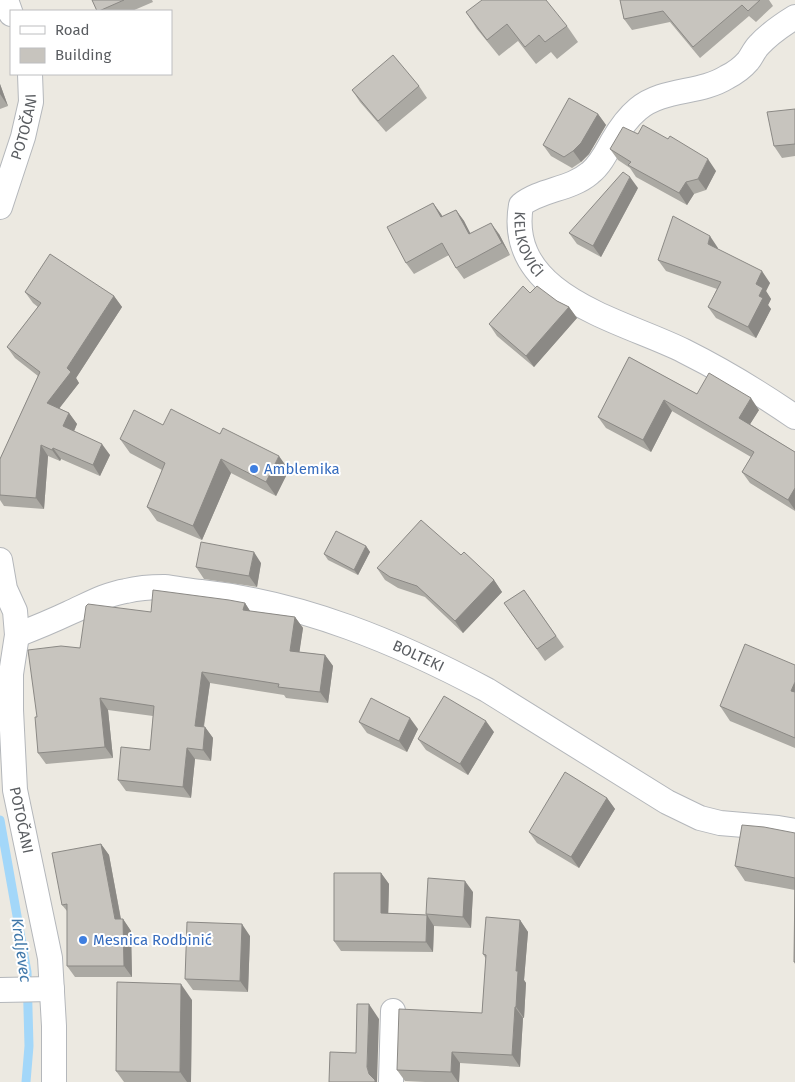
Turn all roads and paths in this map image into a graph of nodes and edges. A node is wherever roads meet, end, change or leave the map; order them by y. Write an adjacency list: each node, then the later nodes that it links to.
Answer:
1 (795, 17): 4 (street, KELKOVIĆI)
2 (30, 75): 3 (street, POTOČANI)
3 (0, 207)
4 (795, 416)
5 (0, 560): 6 (street, POTOČANI)
6 (17, 635): 7 (street, BOLTEKI); 8 (street, POTOČANI)
7 (795, 831)
8 (45, 989): 9 (street); 11 (street, POTOČANI)
9 (7, 990)
10 (393, 1011): 12 (street)
11 (54, 1082)
12 (391, 1082)

